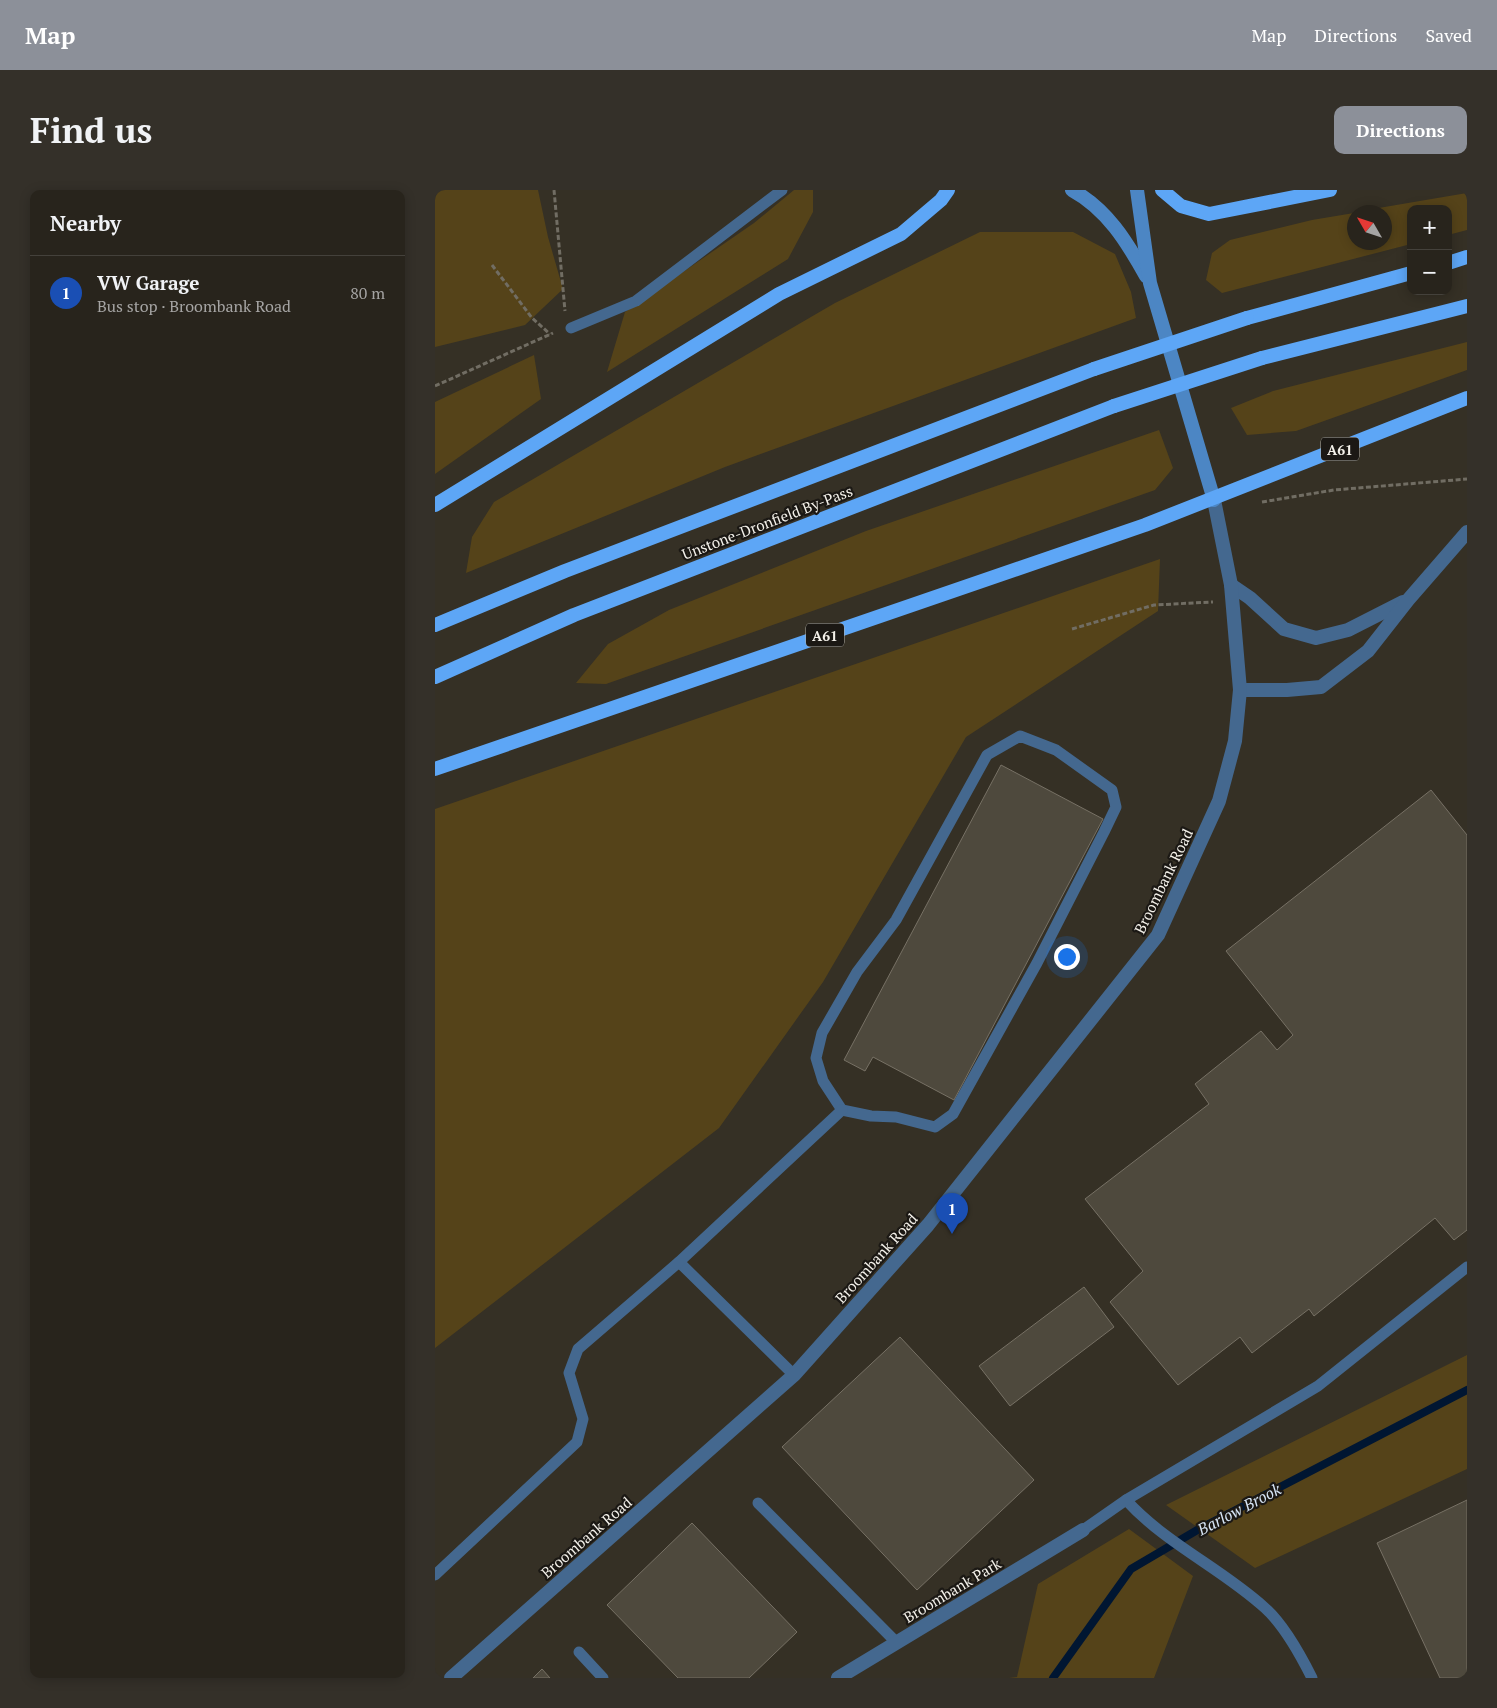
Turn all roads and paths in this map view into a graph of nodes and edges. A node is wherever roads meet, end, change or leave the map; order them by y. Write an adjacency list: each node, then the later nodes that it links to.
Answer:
1 (554, 190): 14 (path)
2 (781, 190): 14 (lane)
3 (948, 190): 21 (highway)
4 (1072, 190): 12 (main road)
5 (1137, 190): 12 (main road)
6 (1162, 190): 7 (highway)
7 (1330, 190)
8 (1467, 257): 9 (highway)
9 (1452, 262)
10 (491, 265): 15 (path)
11 (1407, 274): 26 (highway, Unstone-Dronfield By-Pass, bridge)
12 (1151, 283): 19 (main road)
13 (1467, 306): 28 (highway, Unstone-Dronfield By-Pass, bridge)
14 (571, 328): 15 (path)
15 (550, 334): 16 (path)
16 (435, 386)
17 (1467, 398): 19 (highway, A61)
18 (1467, 479): 20 (path)
19 (1214, 500): 23 (street, Broombank Road); 30 (highway, A61)
20 (1255, 503)
21 (435, 505)
22 (1467, 532): 24 (street)
23 (1231, 586): 24 (street); 25 (street, Broombank Road)
24 (1408, 600): 29 (street)
25 (1232, 601): 27 (path); 29 (street, Broombank Road)
26 (435, 625)
27 (1072, 629)
28 (435, 677)
29 (1240, 690): 34 (street, Broombank Road)
30 (435, 769)
31 (842, 1110): 31 (lane); 32 (lane)
32 (679, 1262): 34 (lane); 38 (lane)
33 (1467, 1267): 35 (lane)
34 (794, 1375): 41 (street, Broombank Road)
35 (1126, 1500): 37 (lane); 44 (lane)
36 (758, 1503): 39 (lane)
37 (1083, 1530): 39 (street, Broombank Park)
38 (435, 1575)
39 (897, 1643): 43 (street, Broombank Park)
40 (579, 1652): 42 (lane)
41 (451, 1678)
42 (603, 1678)
43 (838, 1678)
44 (1313, 1678)

